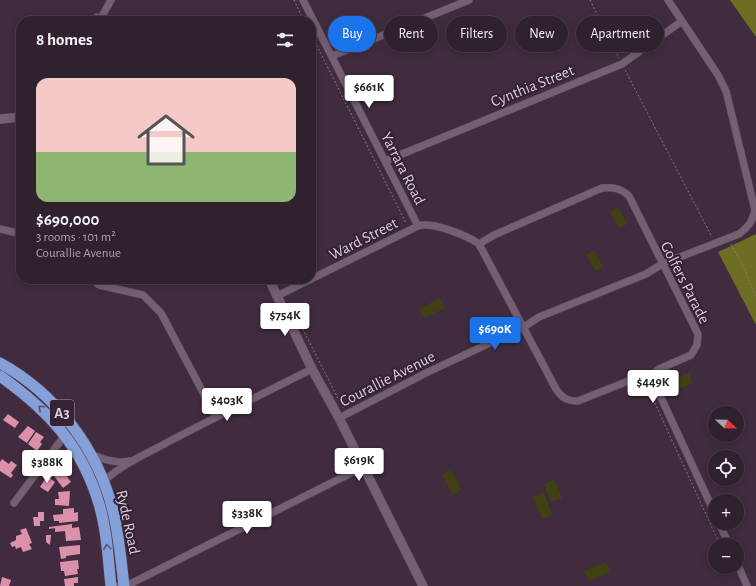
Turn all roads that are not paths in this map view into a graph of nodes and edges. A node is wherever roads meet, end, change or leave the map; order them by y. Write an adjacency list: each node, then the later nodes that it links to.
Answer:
1 (111, 0): 5 (street)
2 (303, 0): 6 (street, Yarrara Road)
3 (469, 0): 9 (street)
4 (668, 0): 7 (street, Courallie Avenue)
5 (104, 16)
6 (309, 16)
7 (682, 21): 12 (street, Cynthia Street); 17 (street, Courallie Avenue)
8 (316, 31): 9 (street, Yarrara Road)
9 (332, 56): 12 (street, Yarrara Road)
10 (16, 117): 11 (street)
11 (0, 119)
12 (385, 161): 13 (street, Yarrara Road)
13 (418, 226): 16 (street, Yarrara Road); 18 (street, Ward Street)
14 (0, 229): 15 (street)
15 (16, 233)
16 (479, 244): 17 (street, Golfers Parade); 23 (street, Golfers Parade)
17 (662, 264): 23 (street, Courallie Avenue); 27 (street, Golfers Parade)
18 (316, 277)
19 (98, 284): 28 (street)
20 (272, 284): 22 (street)
21 (302, 284): 22 (street, Ward Street)
22 (278, 296): 25 (street)
23 (524, 327): 27 (street, Golfers Parade); 29 (street, Courallie Avenue)
24 (0, 363): 31 (highway, Ryde Road / A3)
25 (312, 369): 28 (street); 29 (street)
26 (0, 376): 30 (highway, Ryde Road / A3, one-way to 26)
27 (651, 376): 35 (street)
28 (216, 416): 32 (street)
29 (339, 418): 33 (street)
30 (65, 435): 36 (street); 38 (highway, Ryde Road / A3, one-way to 30)
31 (90, 454): 32 (street); 34 (highway, Ryde Road / A3)
32 (134, 460): 34 (street)
33 (363, 467): 40 (street); 41 (street)
34 (103, 482): 40 (highway, Ryde Road / A3)
35 (708, 499)
36 (14, 503)
37 (742, 574): 42 (street)
38 (111, 586)
39 (118, 586): 40 (street)
40 (124, 586)
41 (423, 586)
42 (747, 586)

